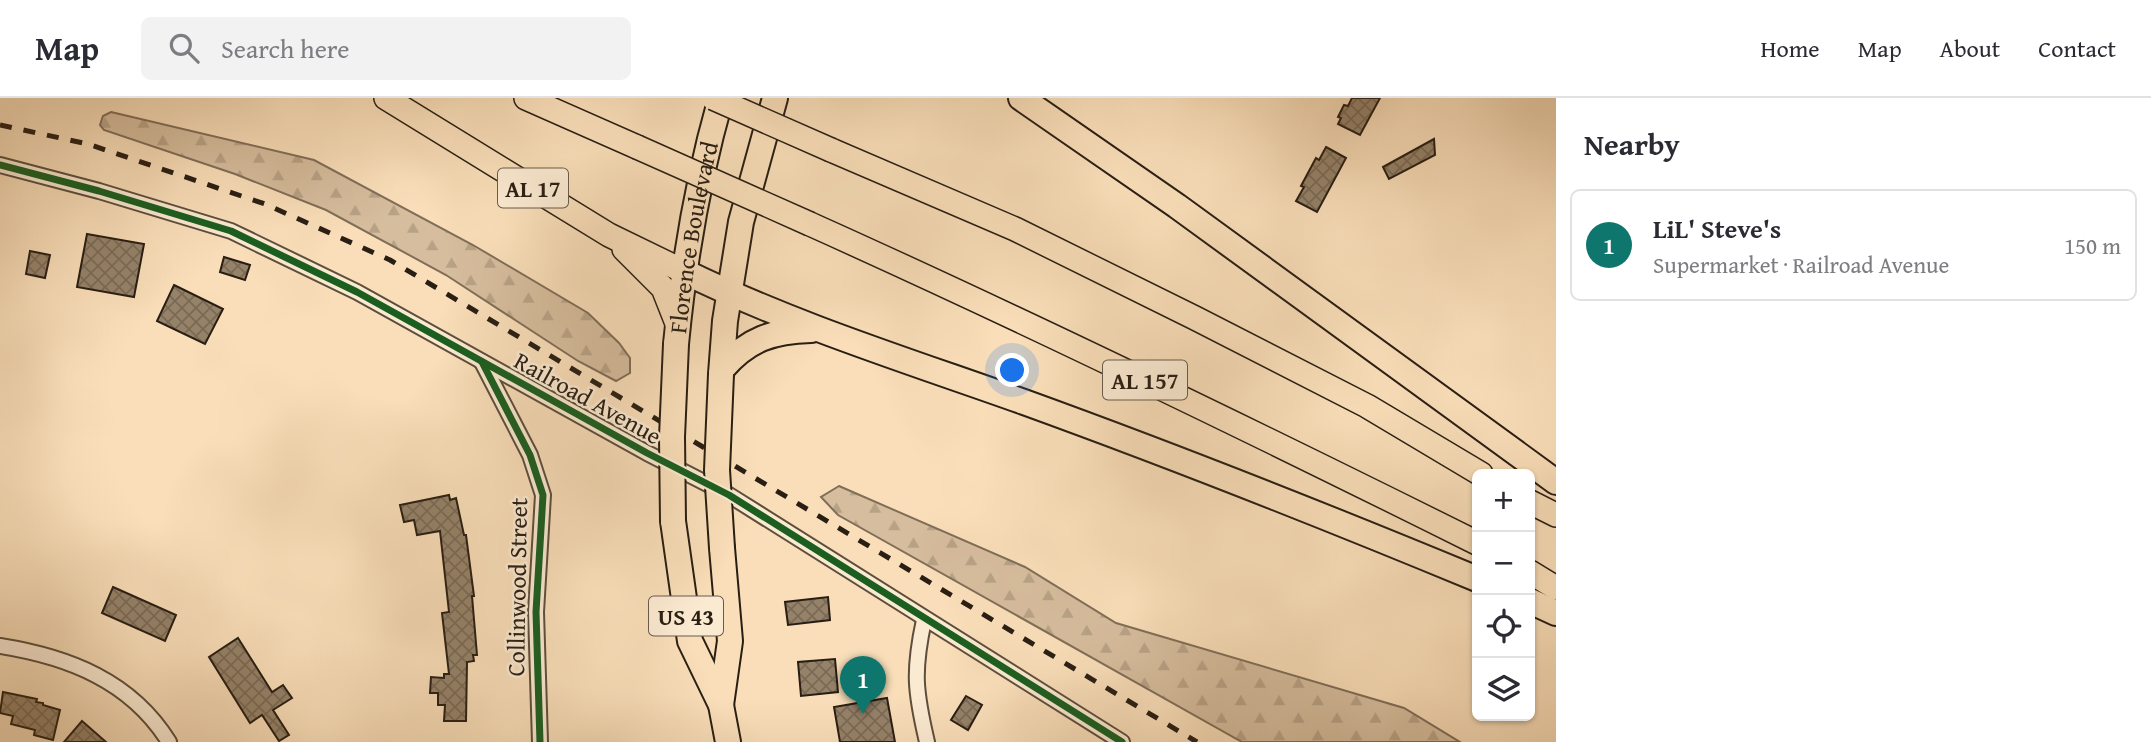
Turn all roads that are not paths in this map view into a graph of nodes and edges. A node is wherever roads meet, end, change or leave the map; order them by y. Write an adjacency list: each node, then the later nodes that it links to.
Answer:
1 (386, 98): 8 (main road, AL 17)
2 (526, 98): 19 (main road, AL 157, bridge)
3 (713, 98): 15 (main road, bridge)
4 (721, 98): 9 (highway, Florence Boulevard / US 43)
5 (775, 98): 10 (highway, Florence Boulevard / US 43)
6 (1021, 98): 16 (highway)
7 (0, 165): 13 (street, Railroad Avenue)
8 (609, 235): 9 (main road); 12 (main road, AL 17)
9 (683, 271): 10 (highway); 12 (highway, Florence Boulevard / US 43)
10 (729, 294): 11 (highway); 14 (highway, Florence Boulevard / US 43)
11 (817, 330): 14 (highway); 21 (highway)
12 (677, 335): 27 (highway, Florence Boulevard / US 43, bridge)
13 (482, 362): 25 (street, Railroad Avenue); 29 (street, Collinwood Street)
14 (722, 371): 27 (highway, Florence Boulevard / US 43, bridge)
15 (1473, 469)
16 (1556, 482)
17 (1535, 504): 18 (main road)
18 (1556, 515)
19 (1472, 541)
20 (1535, 575): 22 (main road)
21 (1472, 577)
22 (1556, 588)
23 (1535, 603): 24 (highway)
24 (1556, 613)
25 (924, 620): 31 (street); 32 (street, Railroad Avenue)
26 (0, 646): 28 (street)
27 (721, 705): 30 (highway, Florence Boulevard / US 43)
28 (169, 742)
29 (540, 742)
30 (728, 742)
31 (927, 742)
32 (1122, 742)

